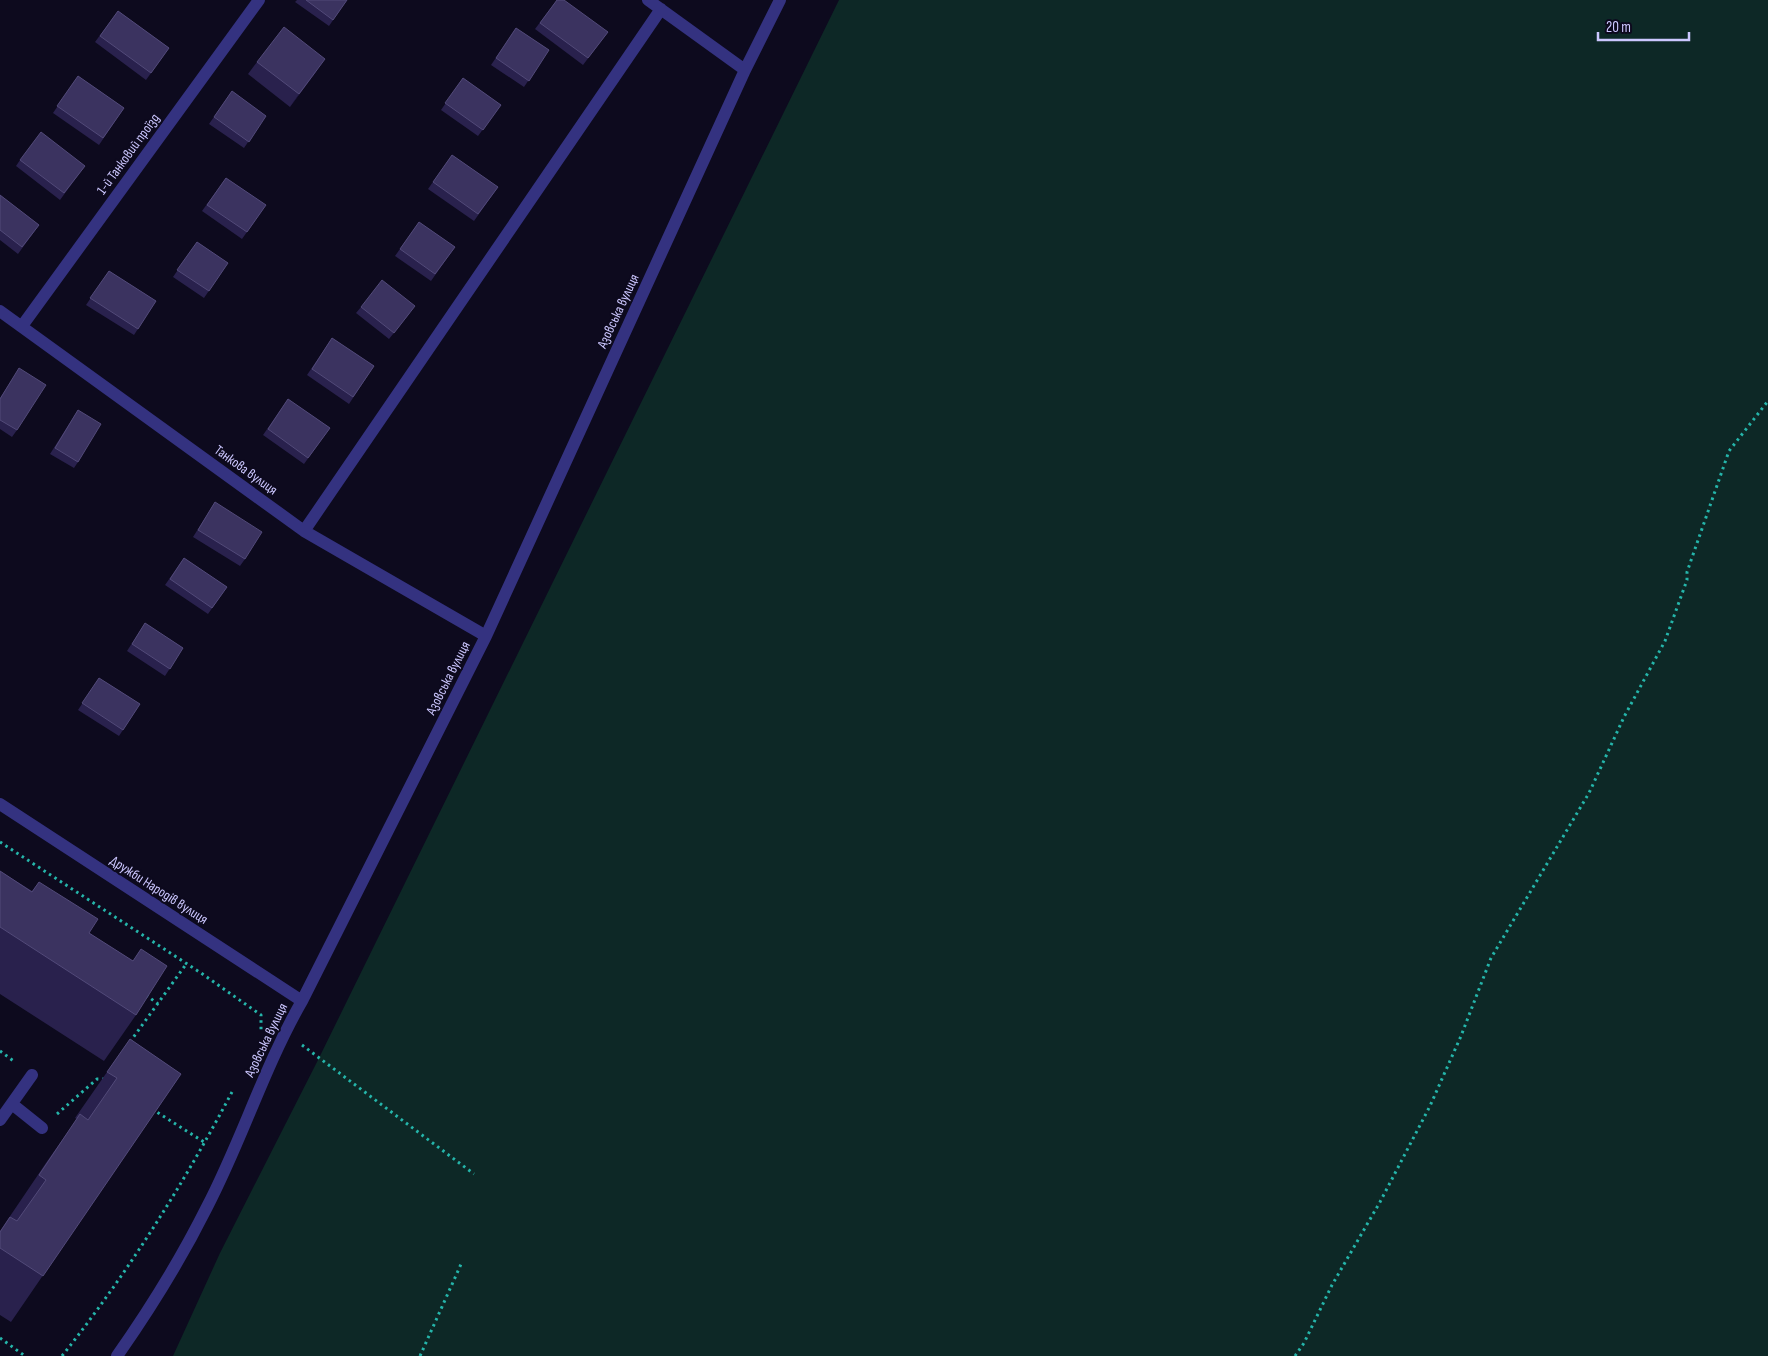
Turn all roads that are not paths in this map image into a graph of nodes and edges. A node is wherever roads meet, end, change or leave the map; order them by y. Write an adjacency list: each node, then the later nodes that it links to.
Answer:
1 (259, 0): 7 (street, 1-й Танковий проїзд)
2 (648, 0): 4 (street)
3 (780, 0): 5 (street, Азовська вулиця)
4 (661, 9): 5 (street); 8 (street)
5 (746, 70): 9 (street, Азовська вулиця)
6 (0, 311): 7 (street, Танкова вулиця)
7 (22, 326): 8 (street, Танкова вулиця)
8 (304, 531): 9 (street, Танкова вулиця)
9 (486, 636): 11 (street, Азовська вулиця)
10 (0, 804): 11 (street, Дружби Народів вулиця)
11 (302, 1001): 16 (street, Азовська вулиця)
12 (32, 1075): 13 (street)
13 (12, 1104): 14 (street); 15 (street)
14 (0, 1120)
15 (42, 1128)
16 (117, 1356)

